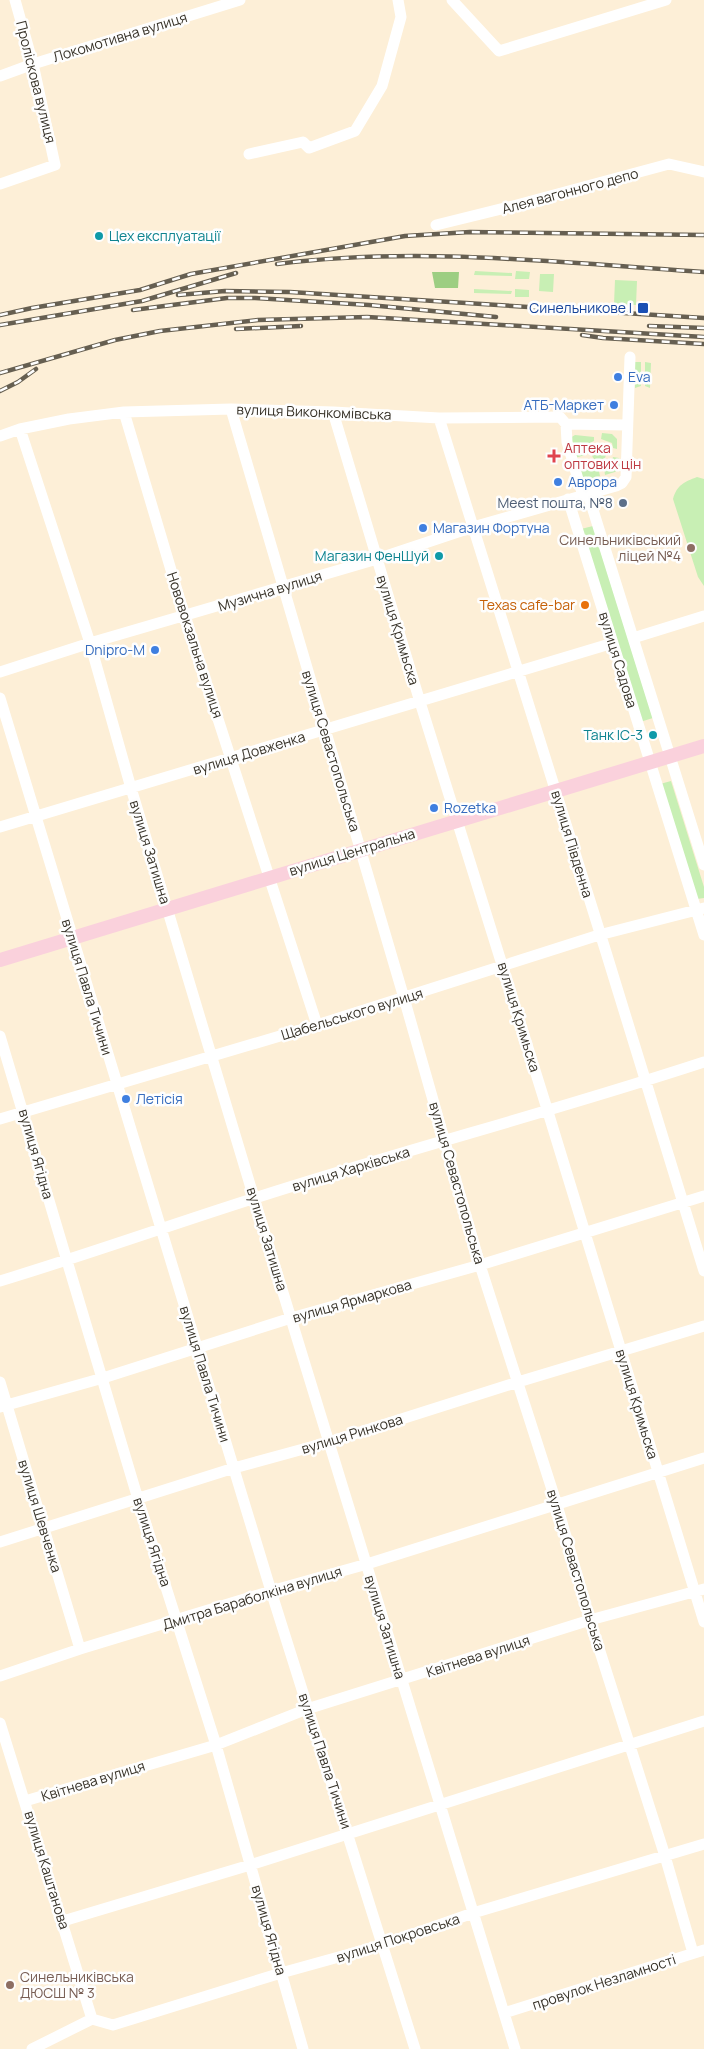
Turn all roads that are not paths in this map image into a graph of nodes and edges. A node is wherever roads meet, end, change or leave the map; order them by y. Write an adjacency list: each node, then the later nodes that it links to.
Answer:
1 (15, 0): 6 (street, Проліскова вулиця)
2 (240, 0): 6 (street, Локомотивна вулиця)
3 (398, 0): 8 (street)
4 (452, 0): 5 (street)
5 (666, 0)
6 (33, 64): 7 (street, Локомотивна вулиця); 10 (street, Проліскова вулиця)
7 (0, 76)
8 (249, 154)
9 (704, 172): 11 (street, Алея вагонного депо)
10 (0, 184)
11 (436, 225)
12 (630, 357): 18 (street, Музична вулиця)
13 (232, 409): 14 (street, вулиця Виконкомівська); 15 (street, вулиця Виконкомівська); 25 (street, вулиця Севастопольська)
14 (124, 412): 19 (street, вулиця Виконкомівська); 26 (street, Нововокзальна вулиця)
15 (333, 412): 16 (street, вулиця Виконкомівська); 24 (street, вулиця Кримьска)
16 (439, 418): 17 (street, вулиця Виконкомівська); 23 (street, вулиця Південна)
17 (566, 424): 18 (street, вулиця Виконкомівська); 21 (street, вулиця Садова)
18 (626, 425): 21 (street, Музична вулиця)
19 (20, 429): 20 (street, вулиця Виконкомівська); 29 (street, вулиця Затишна)
20 (0, 436)
21 (586, 495): 22 (street, Музична вулиця); 28 (street, вулиця Садова)
22 (568, 500): 23 (street, Музична вулиця); 30 (street, вулиця Садова)
23 (473, 527): 24 (street, Музична вулиця); 32 (street, вулиця Південна)
24 (376, 559): 25 (street, Музична вулиця); 34 (street, вулиця Кримьска)
25 (283, 587): 26 (street, Музична вулиця); 35 (street, вулиця Севастопольська)
26 (185, 616): 29 (street, Музична вулиця); 38 (street, Нововокзальна вулиця)
27 (704, 616): 28 (street)
28 (633, 638): 37 (street, вулиця Садова)
29 (90, 643): 31 (street, Музична вулиця); 40 (street, вулиця Затишна)
30 (613, 644): 32 (street, вулиця Довженка); 39 (street, вулиця Садова)
31 (0, 672)
32 (517, 672): 34 (street, вулиця Довженка); 41 (street, вулиця Південна)
33 (0, 698): 42 (street, вулиця Павла Тичини)
34 (420, 702): 35 (street, вулиця Довженка); 43 (street, вулиця Кримьска)
35 (325, 730): 38 (street, вулиця Довженка); 45 (street, вулиця Севастопольська)
36 (704, 746): 37 (main road, вулиця Центральна)
37 (670, 756): 39 (main road, вулиця Центральна); 46 (street, вулиця Садова)
38 (231, 758): 40 (street, вулиця Довженка); 47 (street, Нововокзальна вулиця)
39 (649, 761): 41 (main road, вулиця Центральна); 49 (street, вулиця Садова)
40 (131, 788): 42 (street, вулиця Довженка); 48 (street, вулиця Затишна)
41 (556, 790): 43 (main road, вулиця Центральна); 50 (street, вулиця Південна)
42 (36, 816): 44 (street, вулиця Довженка); 52 (street, вулиця Павла Тичини)
43 (458, 820): 45 (main road, вулиця Центральна); 54 (street, вулиця Кримьска)
44 (0, 827)
45 (361, 850): 47 (main road, вулиця Центральна); 55 (street, вулиця Севастопольська)
46 (704, 866)
47 (269, 877): 48 (main road, вулиця Центральна); 56 (street, Нововокзальна вулиця)
48 (168, 909): 52 (main road, вулиця Центральна); 58 (street, вулиця Затишна)
49 (700, 909): 50 (street, Щабельського вулиця); 51 (street, вулиця Садова)
50 (600, 935): 54 (street, Щабельського вулиця); 60 (street, вулиця Південна)
51 (704, 935)
52 (73, 938): 53 (main road, вулиця Центральна); 61 (street, вулиця Павла Тичини)
53 (0, 960)
54 (503, 967): 55 (street, Щабельського вулиця); 63 (street, вулиця Кримьска)
55 (404, 998): 56 (street, Щабельського вулиця); 65 (street, вулиця Севастопольська)
56 (317, 1025): 58 (street, Щабельського вулиця)
57 (0, 1036): 62 (street, вулиця Ягідна)
58 (212, 1056): 61 (street, Щабельського вулиця); 67 (street, вулиця Затишна)
59 (704, 1062): 60 (street, вулиця Харківська)
60 (647, 1081): 63 (street, вулиця Харківська); 68 (street, вулиця Південна)
61 (117, 1084): 62 (street, Щабельського вулиця); 69 (street, вулиця Павла Тичини)
62 (24, 1112): 64 (street, Щабельського вулиця); 71 (street, вулиця Ягідна)
63 (548, 1112): 65 (street, вулиця Харківська); 70 (street, вулиця Кримьска)
64 (0, 1119)
65 (445, 1140): 67 (street, вулиця Харківська); 72 (street, вулиця Севастопольська)
66 (704, 1196): 68 (street, вулиця Ярмаркова)
67 (254, 1198): 69 (street, вулиця Харківська); 75 (street, вулиця Затишна)
68 (683, 1202): 70 (street, вулиця Ярмаркова); 73 (street, вулиця Південна)
69 (162, 1230): 71 (street, вулиця Харківська); 77 (street, вулиця Павла Тичини)
70 (585, 1233): 72 (street, вулиця Ярмаркова); 78 (street, вулиця Кримьска)
71 (67, 1261): 74 (street, вулиця Харківська); 79 (street, вулиця Ягідна)
72 (480, 1265): 75 (street, вулиця Ярмаркова); 81 (street, вулиця Севастопольська)
73 (704, 1271)
74 (0, 1281)
75 (291, 1318): 77 (street, вулиця Ярмаркова); 83 (street, вулиця Затишна)
76 (704, 1326): 78 (street, вулиця Ринкова)
77 (197, 1346): 79 (street, вулиця Ярмаркова); 85 (street, вулиця Павла Тичини)
78 (622, 1352): 81 (street, вулиця Ринкова); 86 (street, вулиця Кримьска)
79 (103, 1378): 82 (street, вулиця Ярмаркова); 87 (street, вулиця Ягідна)
80 (0, 1382): 82 (street, вулиця Шевченка)
81 (518, 1382): 83 (street, вулиця Ринкова); 88 (street, вулиця Севастопольська)
82 (3, 1406): 89 (street, вулиця Шевченка)
83 (330, 1442): 85 (street, вулиця Ринкова); 91 (street, вулиця Затишна)
84 (704, 1458): 86 (street, Дмитра Бараболкіна вулиця)
85 (234, 1468): 87 (street, вулиця Ринкова); 93 (street, вулиця Павла Тичини)
86 (658, 1472): 88 (street, Дмитра Бараболкіна вулиця); 92 (street, вулиця Кримьска)
87 (138, 1498): 89 (street, вулиця Ринкова); 94 (street, вулиця Ягідна)
88 (557, 1505): 91 (street, Дмитра Бараболкіна вулиця); 95 (street, вулиця Севастопольська)
89 (45, 1529): 90 (street, вулиця Ринкова); 97 (street, вулиця Шевченка)
90 (0, 1542)
91 (367, 1564): 93 (street, Дмитра Бараболкіна вулиця); 99 (street, вулиця Затишна)
92 (699, 1590): 95 (street, Квітнева вулиця); 96 (street, вулиця Кримьска)
93 (271, 1591): 94 (street, Дмитра Бараболкіна вулиця); 100 (street, вулиця Павла Тичини)
94 (177, 1620): 97 (street, Дмитра Бараболкіна вулиця); 103 (street, вулиця Ягідна)
95 (590, 1620): 99 (street, Квітнева вулиця); 104 (street, вулиця Севастопольська)
96 (704, 1622)
97 (80, 1650): 98 (street, Дмитра Бараболкіна вулиця)
98 (0, 1676)
99 (401, 1681): 100 (street, Квітнева вулиця); 106 (street, вулиця Затишна)
100 (307, 1709): 103 (street, Квітнева вулиця); 107 (street, вулиця Павла Тичини)
101 (704, 1721): 104 (street)
102 (0, 1722): 105 (street, вулиця Каштанова)
103 (216, 1744): 105 (street, Квітнева вулиця); 110 (street, вулиця Ягідна)
104 (630, 1744): 106 (street); 109 (street, вулиця Севастопольська)
105 (25, 1801): 112 (street, вулиця Каштанова)
106 (440, 1805): 107 (street); 111 (street, вулиця Затишна)
107 (348, 1834): 110 (street); 113 (street, вулиця Павла Тичини)
108 (704, 1844): 109 (street, вулиця Покровська)
109 (665, 1856): 111 (street, вулиця Покровська); 114 (street, вулиця Севастопольська)
110 (250, 1865): 112 (street); 115 (street, вулиця Ягідна)
111 (474, 1913): 113 (street, вулиця Покровська); 116 (street, вулиця Затишна)
112 (63, 1921): 117 (street, вулиця Каштанова)
113 (382, 1945): 115 (street, вулиця Покровська); 120 (street, вулиця Павла Тичини)
114 (699, 1951): 116 (street, провулок Незламності)
115 (281, 1973): 117 (street, вулиця Покровська); 119 (street, вулиця Ягідна)
116 (504, 2013): 121 (street, вулиця Затишна)
117 (92, 2018): 118 (street)
118 (35, 2048)
119 (303, 2049)
120 (415, 2049)
121 (515, 2049)

